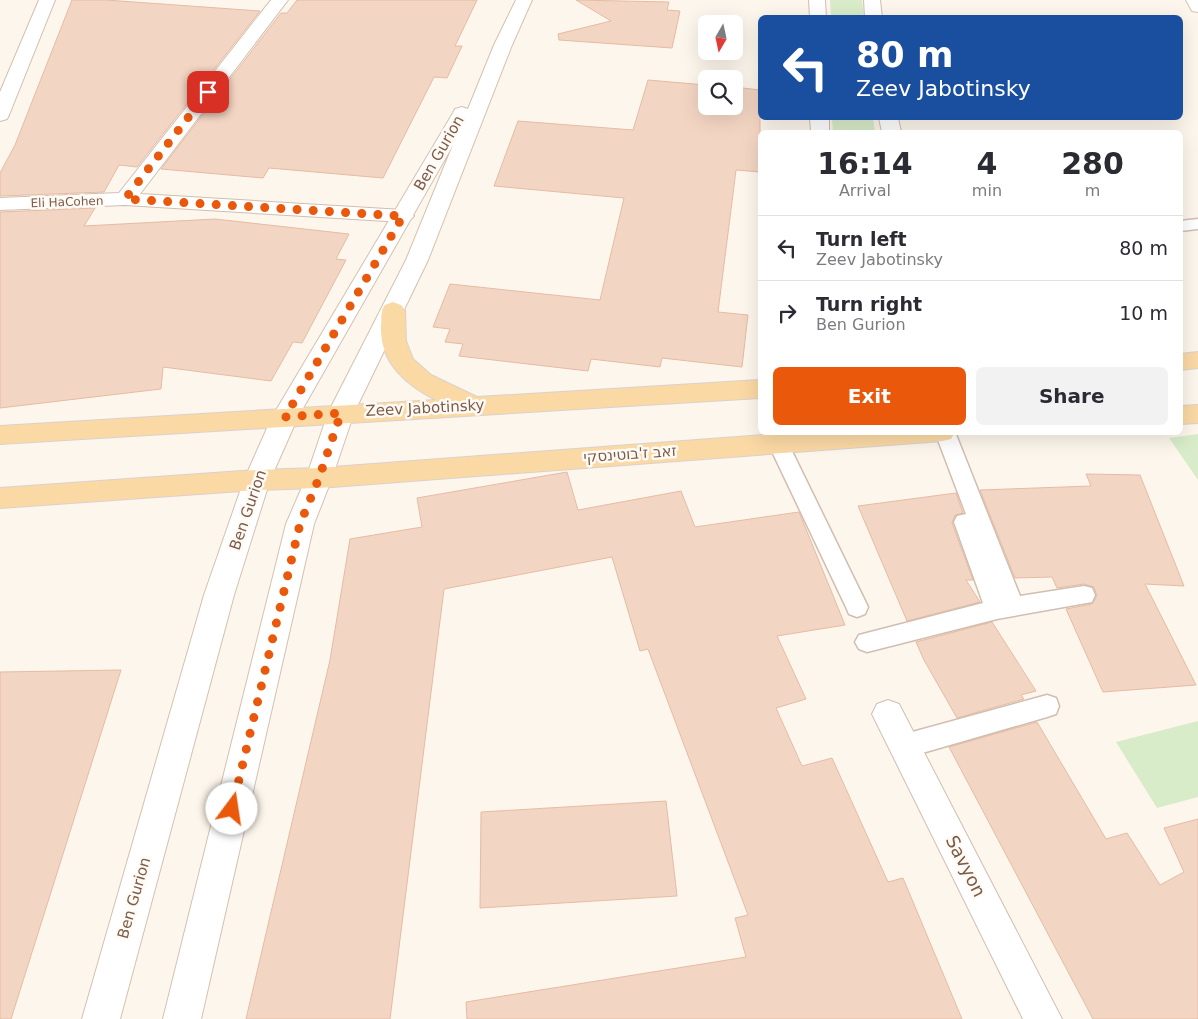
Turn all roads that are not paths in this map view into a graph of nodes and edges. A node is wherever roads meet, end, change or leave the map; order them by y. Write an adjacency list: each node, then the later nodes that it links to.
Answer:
1 (47, 0): 11 (main road)
2 (280, 0): 12 (main road)
3 (524, 0): 10 (main road, Ben Gurion)
4 (817, 0): 8 (main road)
5 (872, 0): 9 (main road)
6 (1194, 0): 7 (main road)
7 (1198, 7)
8 (818, 15)
9 (874, 15)
10 (503, 45): 14 (main road, Ben Gurion); 17 (main road, Ben Gurion)
11 (0, 115)
12 (125, 199): 13 (main road, Eli HaCohen); 14 (main road, Eli HaCohen)
13 (0, 204)
14 (403, 216): 25 (main road, Ben Gurion)
15 (1198, 224): 16 (lane)
16 (1183, 226)
17 (393, 310): 21 (main road); 22 (main road, Ben Gurion)
18 (1198, 360): 19 (main road)
19 (1183, 362)
20 (758, 390): 21 (main road, Zeev Jabotinsky)
21 (474, 405): 22 (main road, Zeev Jabotinsky)
22 (341, 413): 25 (main road, Zeev Jabotinsky); 30 (main road, Ben Gurion)
23 (1198, 414): 24 (main road)
24 (1183, 415)
25 (285, 417): 26 (main road, Zeev Jabotinsky); 31 (main road, Ben Gurion)
26 (0, 435)
27 (908, 435): 29 (main road, זאב ז'בוטינסקי)
28 (941, 435): 35 (lane)
29 (778, 443): 30 (main road, זאב ז'בוטינסקי); 34 (lane)
30 (319, 478): 31 (main road); 41 (main road, Ben Gurion)
31 (257, 480): 32 (main road); 40 (main road, Ben Gurion)
32 (0, 498)
33 (1084, 595): 35 (lane)
34 (856, 607)
35 (1005, 607): 36 (lane)
36 (867, 642)
37 (1047, 706): 39 (lane)
38 (888, 714): 39 (main road, Savyon)
39 (905, 746): 42 (main road, Savyon)
40 (101, 1019)
41 (182, 1019)
42 (1043, 1019)

